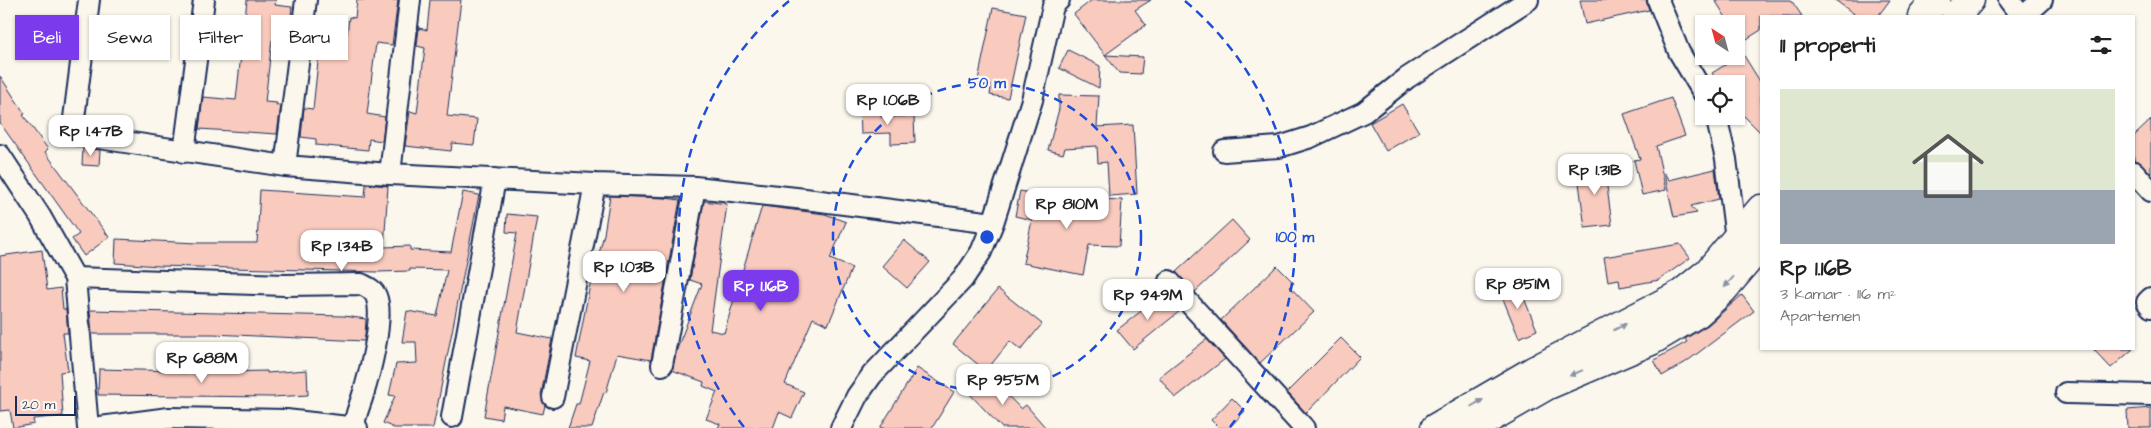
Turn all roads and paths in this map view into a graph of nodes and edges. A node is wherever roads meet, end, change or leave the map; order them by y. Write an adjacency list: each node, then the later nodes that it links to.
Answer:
1 (90, 0): 19 (street)
2 (204, 0): 19 (street)
3 (306, 0): 21 (street)
4 (410, 0): 23 (street)
5 (1528, 0): 18 (street)
6 (1658, 0): 16 (street)
7 (1936, 0): 12 (highway)
8 (1970, 0): 13 (highway)
9 (2009, 0): 14 (street)
10 (2042, 0): 15 (street)
11 (1055, 2): 29 (street)
12 (1923, 15)
13 (1957, 15)
14 (2021, 15)
15 (2023, 15)
16 (1695, 79)
17 (1718, 125): 30 (street)
18 (1224, 151)
19 (184, 152): 21 (street)
20 (0, 155): 31 (street)
21 (285, 166): 23 (street)
22 (2135, 173): 27 (street)
23 (390, 174): 24 (street)
24 (495, 179): 25 (street); 39 (street)
25 (595, 184): 26 (street); 38 (street)
26 (695, 187): 29 (street); 35 (street)
27 (2151, 192)
28 (1760, 212): 30 (highway)
29 (993, 223): 44 (street)
30 (1749, 242): 46 (highway, one-way to 30); 47 (highway, one-way to 47)
31 (75, 278): 41 (street); 42 (street)
32 (1169, 281): 45 (street)
33 (2151, 298): 34 (street)
34 (2151, 308)
35 (662, 365)
36 (2066, 393): 37 (street)
37 (2151, 395)
38 (553, 397)
39 (452, 417)
40 (135, 425): 41 (street); 43 (street)
41 (355, 427)
42 (88, 428)
43 (93, 428)
44 (841, 428)
45 (1304, 428)
46 (1435, 428)
47 (1473, 428)

